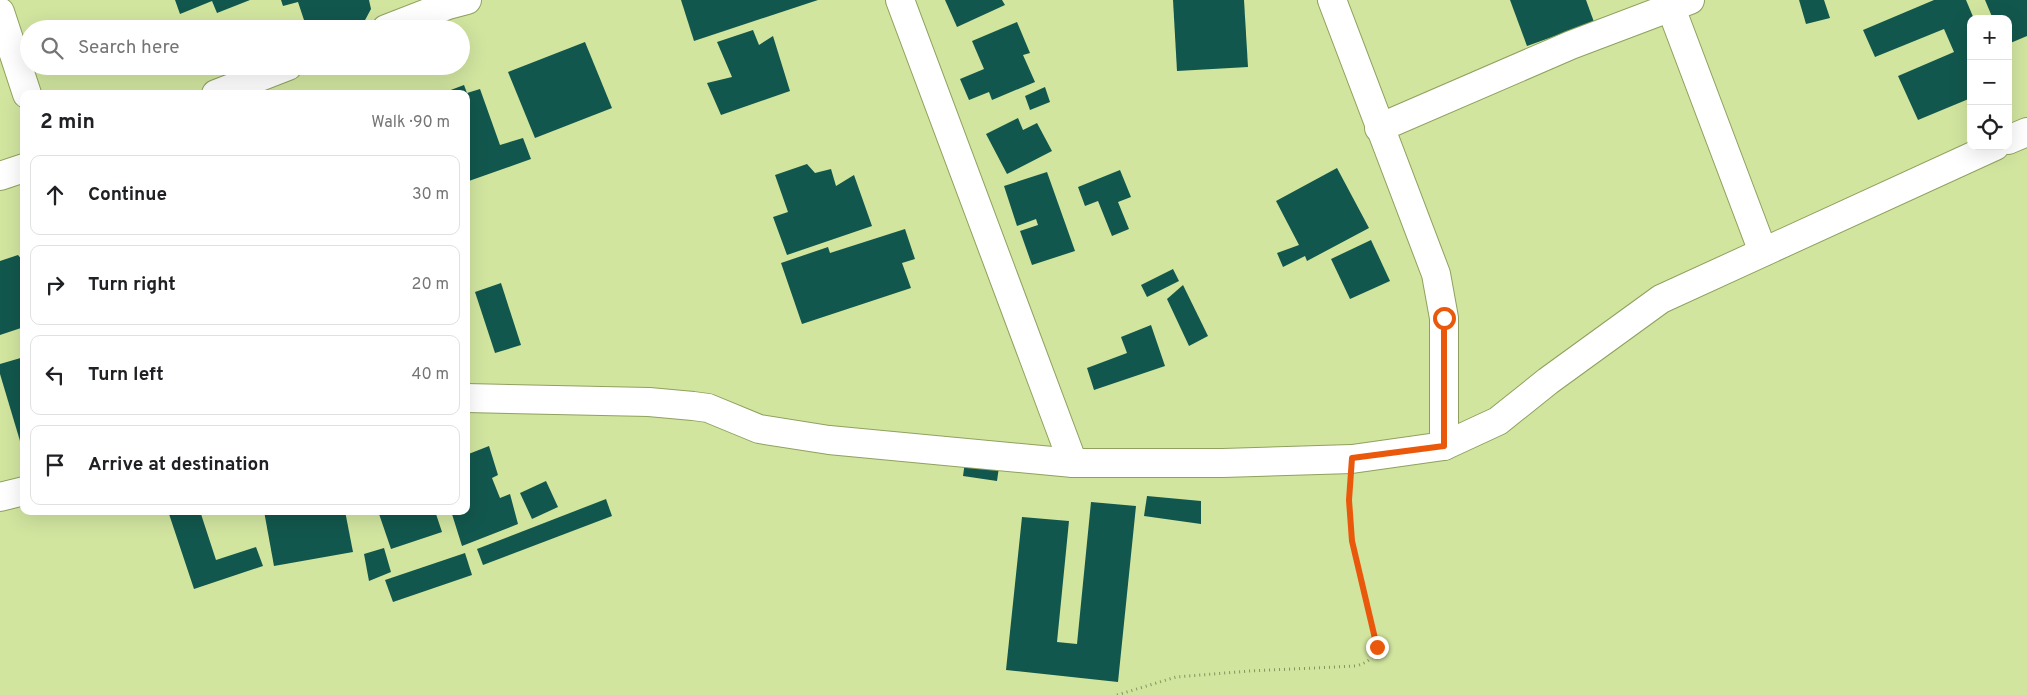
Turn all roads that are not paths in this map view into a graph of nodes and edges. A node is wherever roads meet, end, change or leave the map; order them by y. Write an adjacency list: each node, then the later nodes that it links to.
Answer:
1 (900, 0): 21 (street)
2 (1332, 0): 12 (street)
3 (453, 2): 6 (street)
4 (1680, 4): 12 (street); 18 (street)
5 (0, 12): 7 (street)
6 (408, 20)
7 (20, 73)
8 (21, 75): 10 (street)
9 (265, 75): 11 (street)
10 (26, 90)
11 (226, 90)
12 (1379, 128): 20 (street)
13 (2027, 132): 14 (street)
14 (2012, 138)
15 (1986, 150): 18 (street)
16 (20, 169): 17 (street)
17 (0, 176)
18 (1763, 252): 20 (street)
19 (470, 398): 21 (street)
20 (1444, 446): 21 (street)
21 (1074, 463)
22 (20, 491): 23 (street)
23 (0, 497)

